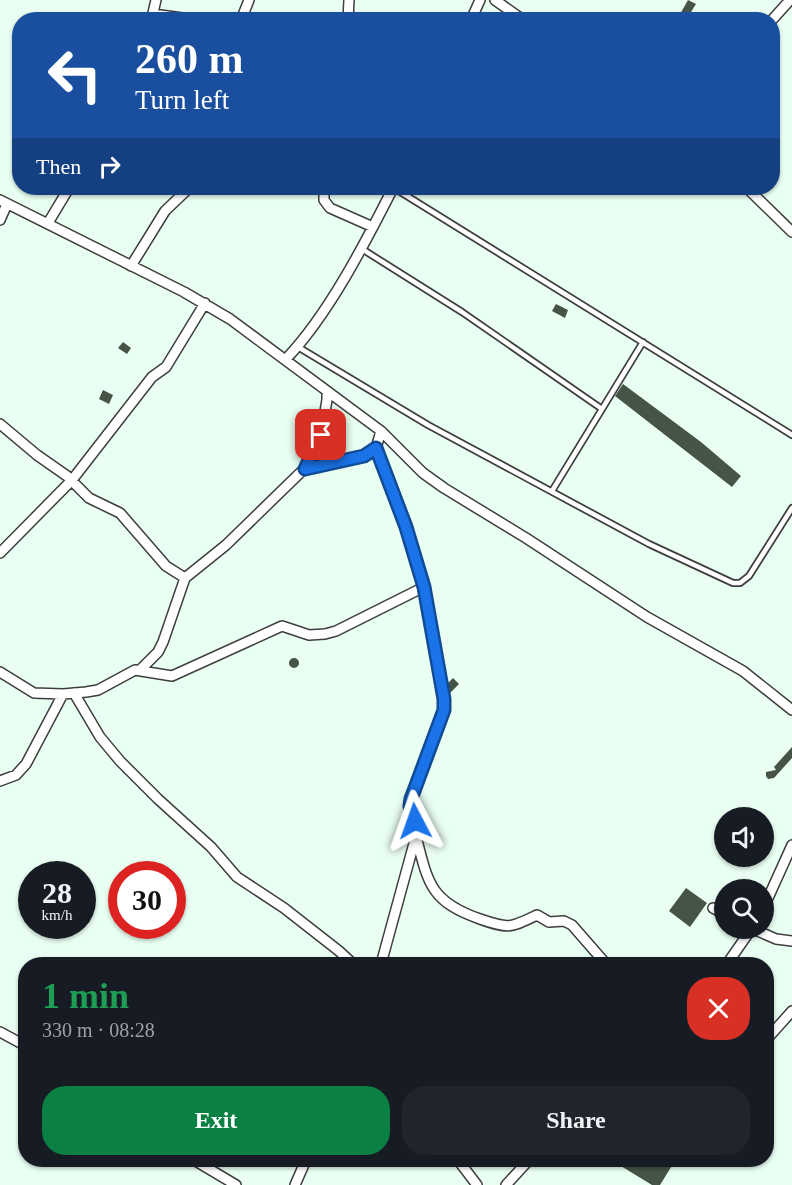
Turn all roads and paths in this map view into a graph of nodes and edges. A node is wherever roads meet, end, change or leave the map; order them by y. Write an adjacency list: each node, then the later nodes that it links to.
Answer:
1 (495, 0): 3 (street)
2 (790, 0): 4 (street)
3 (512, 12)
4 (779, 12)
5 (65, 195): 13 (street)
6 (182, 195): 17 (street)
7 (324, 195): 14 (street)
8 (389, 195): 14 (street)
9 (404, 195): 19 (lane)
10 (754, 195): 15 (street)
11 (4, 202): 12 (street); 13 (street)
12 (0, 220)
13 (48, 223): 17 (street)
14 (373, 227): 16 (street)
15 (792, 232)
16 (362, 249): 20 (street); 23 (lane)
17 (131, 266): 18 (street)
18 (205, 303): 21 (street); 29 (street)
19 (643, 342): 23 (lane); 26 (lane)
20 (298, 347): 21 (street); 30 (lane)
21 (286, 359): 22 (street)
22 (327, 391): 25 (street); 28 (street)
23 (602, 409): 30 (lane)
24 (0, 424): 29 (street)
25 (381, 431): 27 (street); 39 (street)
26 (792, 435)
27 (376, 448): 28 (street); 34 (street)
28 (305, 469): 33 (street)
29 (72, 480): 32 (street); 33 (street)
30 (552, 491): 31 (lane)
31 (792, 508)
32 (0, 553)
33 (185, 578): 35 (street)
34 (424, 587): 35 (street); 41 (street)
35 (141, 669): 37 (street)
36 (0, 672): 38 (street)
37 (74, 693): 38 (street); 47 (street)
38 (63, 694): 40 (street)
39 (792, 710)
40 (0, 781)
41 (416, 836): 48 (street); 49 (street)
42 (792, 845): 43 (street)
43 (774, 886)
44 (774, 938): 46 (street)
45 (744, 939): 50 (street)
46 (792, 941)
47 (345, 957)
48 (383, 957)
49 (600, 957)
50 (732, 957)
51 (792, 1011): 52 (street)
52 (774, 1031)
53 (0, 1032): 54 (street)
54 (18, 1042)
55 (206, 1167): 59 (street)
56 (303, 1167): 60 (street)
57 (463, 1167): 61 (street)
58 (523, 1167): 62 (street)
59 (236, 1185)
60 (296, 1185)
61 (477, 1185)
62 (506, 1185)

